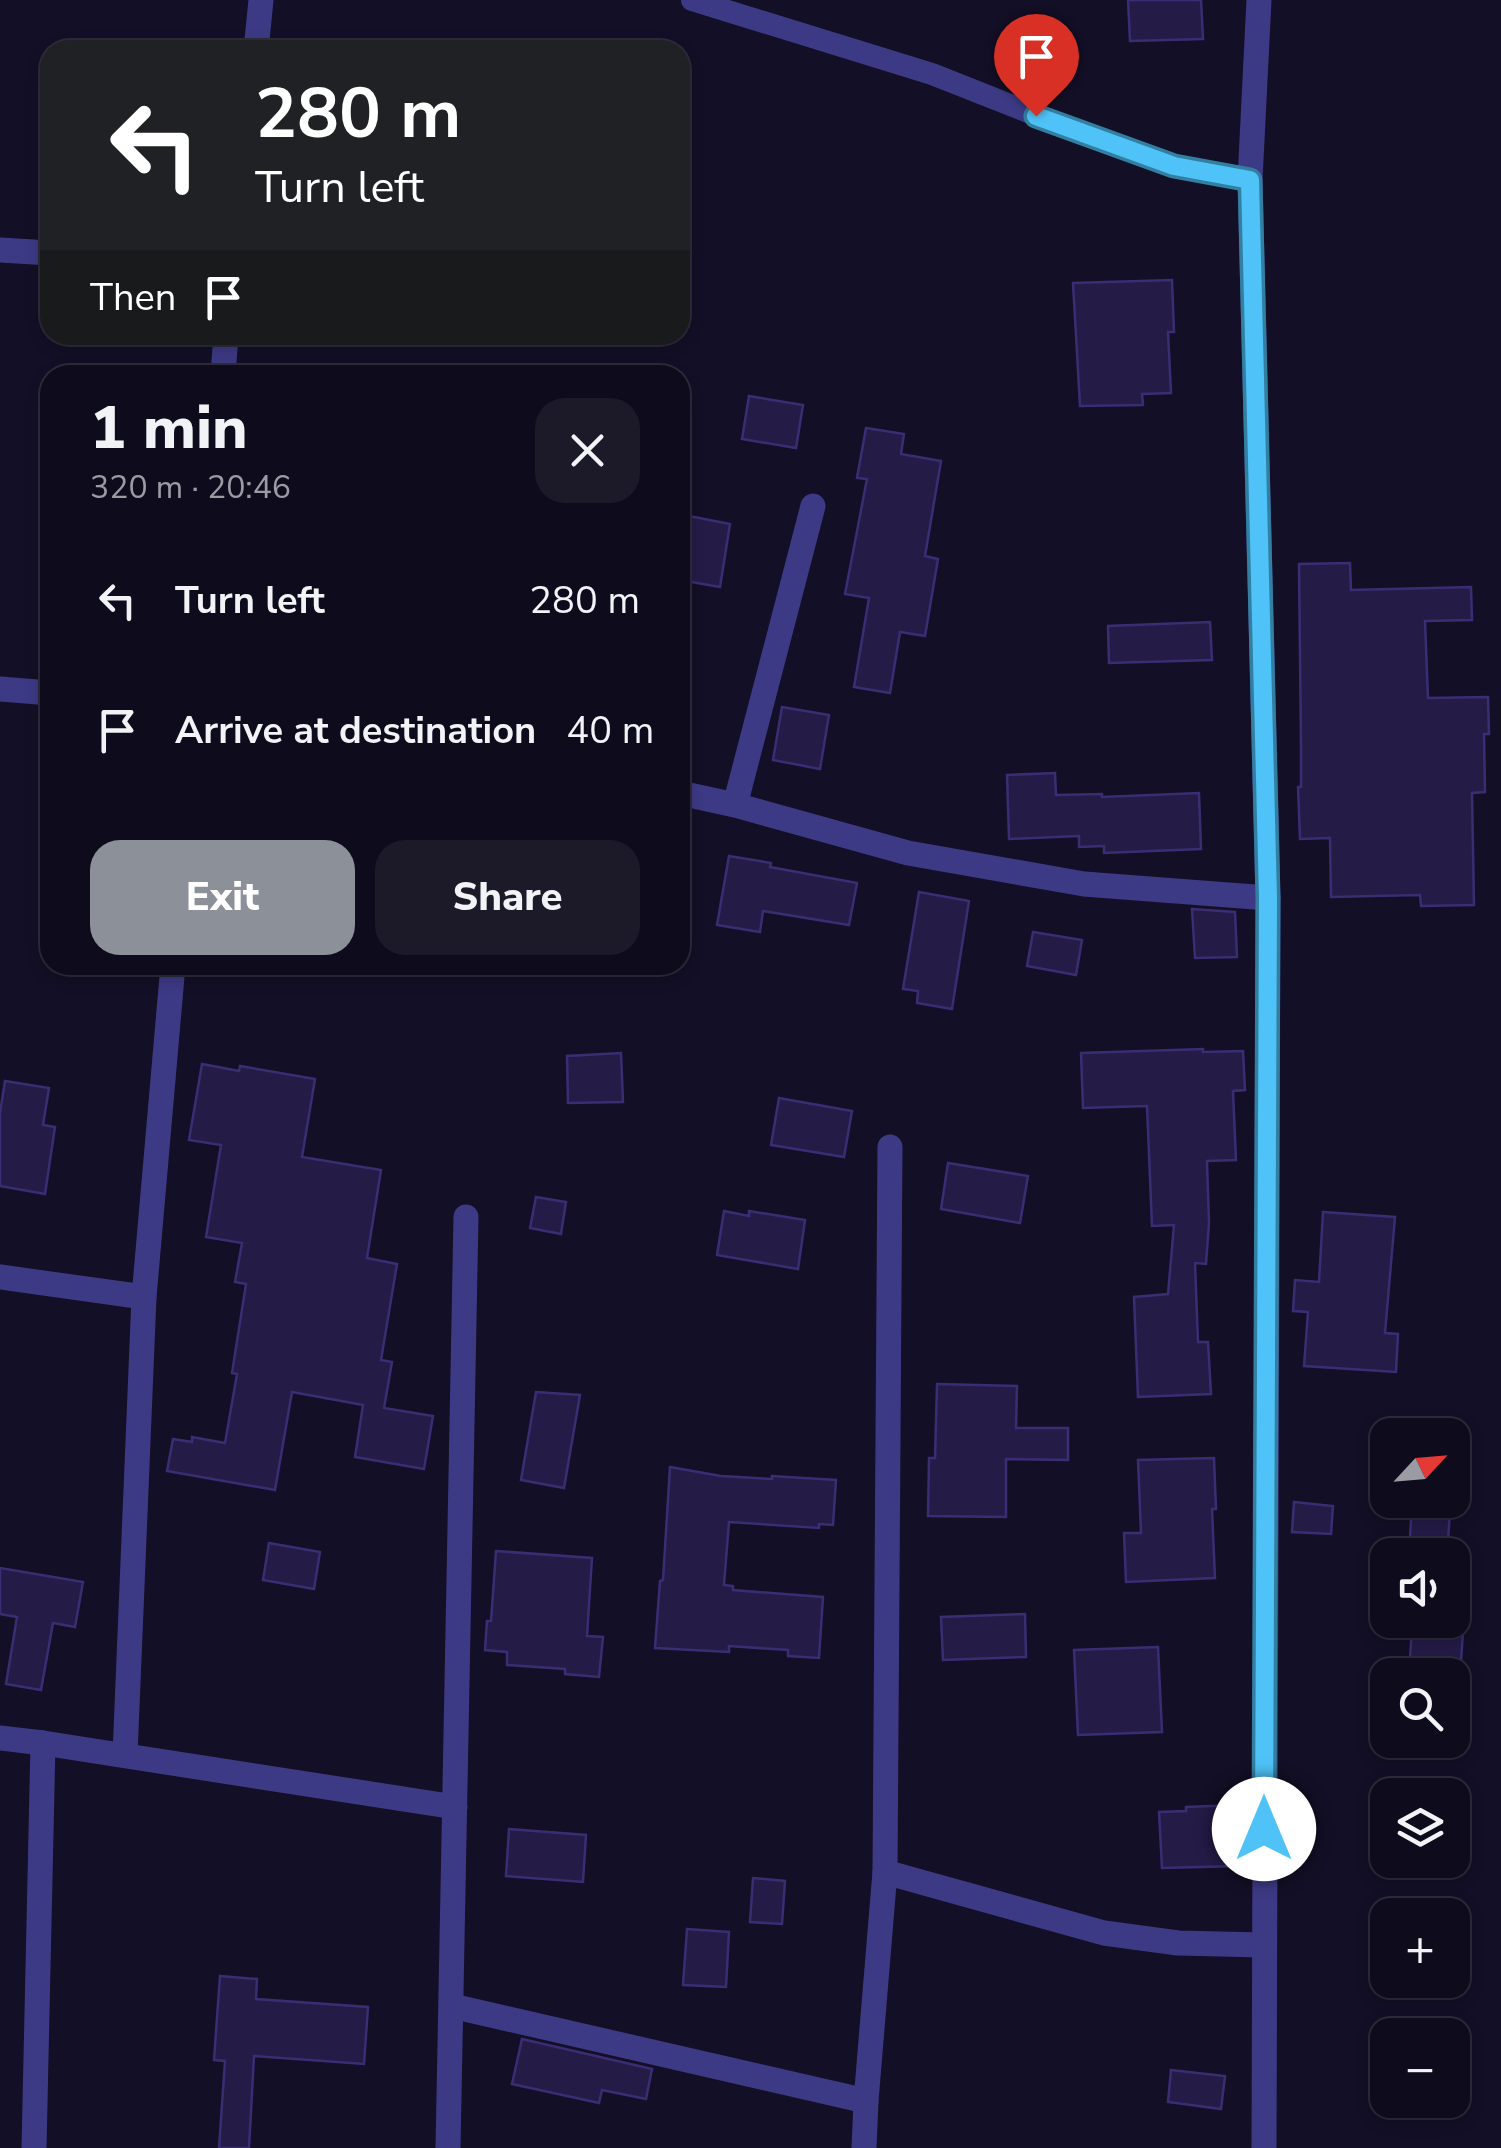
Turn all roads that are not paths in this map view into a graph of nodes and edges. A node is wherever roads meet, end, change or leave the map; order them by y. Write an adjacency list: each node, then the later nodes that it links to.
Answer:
1 (261, 0): 4 (street)
2 (692, 0): 5 (lane)
3 (1259, 0): 5 (street)
4 (257, 40)
5 (1250, 180): 13 (street)
6 (0, 250): 7 (street)
7 (40, 252)
8 (814, 506): 12 (street)
9 (0, 688): 10 (street)
10 (40, 692)
11 (690, 795): 12 (street)
12 (735, 806): 13 (street)
13 (1268, 898): 24 (street)
14 (172, 975): 18 (street)
15 (890, 1146): 23 (street)
16 (466, 1217): 22 (street)
17 (0, 1277): 18 (street)
18 (144, 1298): 21 (street)
19 (0, 1738): 20 (street)
20 (44, 1742): 21 (street); 27 (street)
21 (125, 1756): 22 (street)
22 (455, 1808): 25 (street)
23 (886, 1872): 24 (street); 26 (street)
24 (1263, 1946): 30 (street)
25 (452, 2006): 26 (street); 28 (street)
26 (866, 2101): 29 (street)
27 (34, 2148)
28 (448, 2148)
29 (864, 2148)
30 (1264, 2148)

